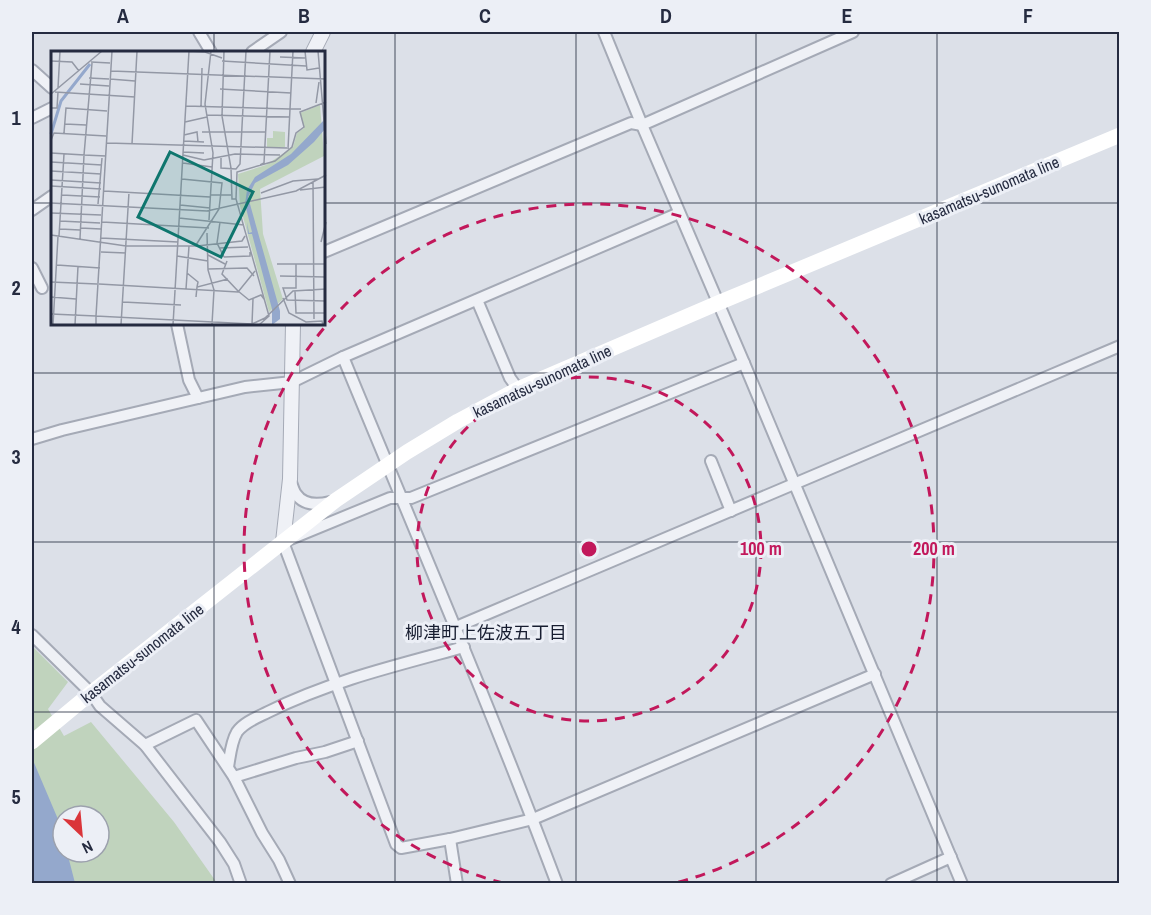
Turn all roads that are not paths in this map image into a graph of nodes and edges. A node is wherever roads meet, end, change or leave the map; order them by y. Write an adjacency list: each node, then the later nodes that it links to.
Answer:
1 (200, 32): 6 (street)
2 (281, 32): 7 (street)
3 (323, 32): 8 (street)
4 (604, 32): 13 (street)
5 (853, 32): 13 (street)
6 (210, 51)
7 (253, 51)
8 (314, 51)
9 (32, 70): 10 (street)
10 (51, 87)
11 (51, 108): 12 (street)
12 (32, 118)
13 (642, 125): 17 (street); 18 (street)
14 (1119, 135): 22 (main road, kasamatsu-sunomata line)
15 (51, 197): 16 (street)
16 (32, 210)
17 (680, 213): 21 (street); 22 (street)
18 (326, 251)
19 (32, 268): 20 (street)
20 (42, 288)
21 (477, 300): 26 (street); 29 (street)
22 (718, 303): 27 (street); 29 (main road, kasamatsu-sunomata line)
23 (177, 326): 30 (street)
24 (294, 326): 28 (street)
25 (1119, 346): 35 (street)
26 (343, 357): 28 (street); 33 (street)
27 (744, 363): 35 (street); 36 (street)
28 (292, 382): 30 (street); 34 (street)
29 (518, 389): 33 (main road, kasamatsu-sunomata line)
30 (198, 398): 31 (street)
31 (32, 439)
32 (711, 461): 38 (street)
33 (387, 464): 36 (street); 37 (main road, kasamatsu-sunomata line)
34 (290, 479): 37 (street); 39 (street)
35 (795, 484): 38 (street); 43 (street)
36 (401, 499): 39 (street); 40 (street)
37 (336, 501): 39 (main road, kasamatsu-sunomata line)
38 (731, 511): 40 (street)
39 (283, 542): 44 (street); 45 (main road, kasamatsu-sunomata line)
40 (456, 627): 42 (street)
41 (32, 635): 45 (street)
42 (464, 647): 44 (street); 50 (street)
43 (875, 674): 50 (street); 52 (street)
44 (336, 683): 46 (street); 49 (street)
45 (91, 693): 47 (main road, kasamatsu-sunomata line); 48 (street)
46 (358, 741): 49 (street); 51 (street)
47 (32, 742)
48 (145, 745): 49 (street); 53 (street)
49 (231, 772): 55 (street)
50 (532, 819): 51 (street); 57 (street)
51 (450, 839): 54 (street)
52 (951, 858): 58 (street); 59 (street)
53 (242, 882)
54 (456, 883): 56 (street)
55 (290, 884)
56 (452, 884)
57 (557, 884)
58 (891, 884)
59 (962, 884)

